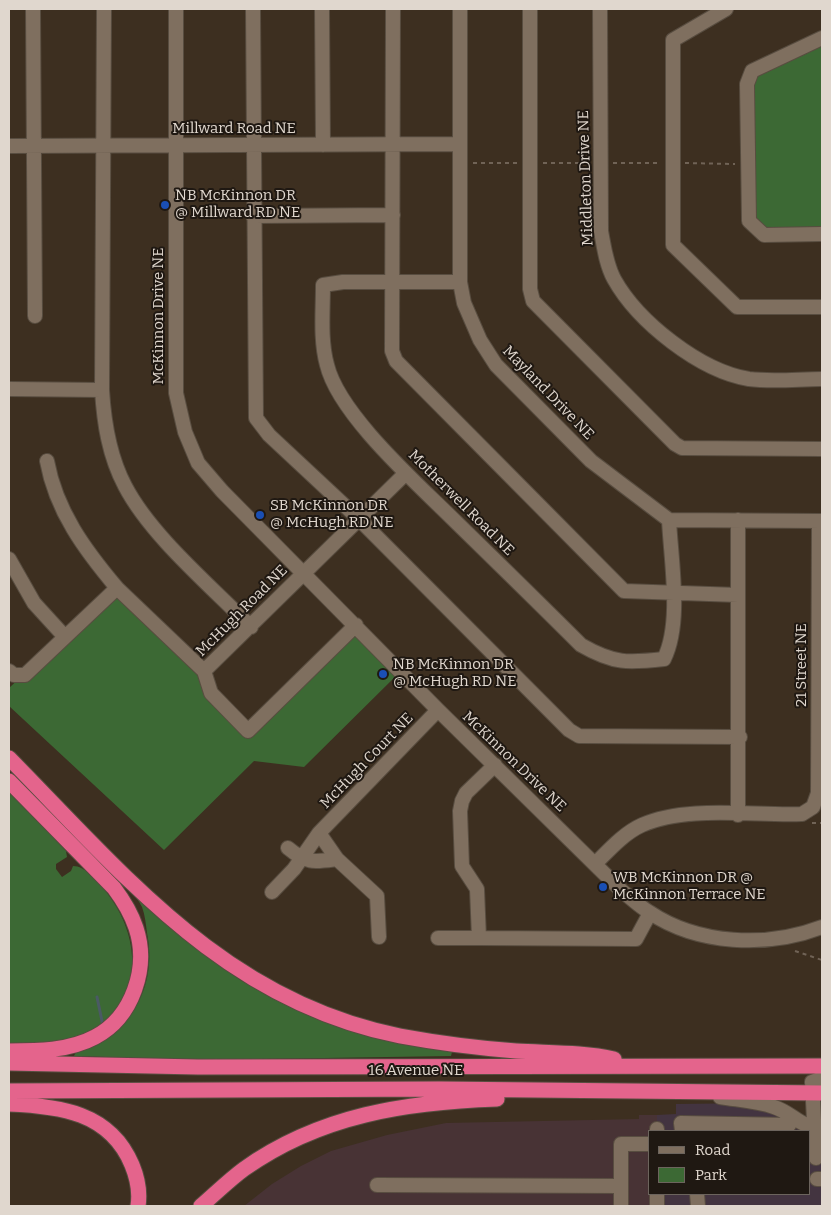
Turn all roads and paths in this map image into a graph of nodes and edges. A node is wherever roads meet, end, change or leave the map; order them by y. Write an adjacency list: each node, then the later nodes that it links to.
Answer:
1 (33, 9): 18 (street)
2 (104, 9): 19 (street)
3 (176, 9): 13 (street, McKinnon Drive NE)
4 (253, 9): 14 (street)
5 (322, 9): 15 (street)
6 (393, 9): 16 (street)
7 (460, 9): 12 (street, Mayland Drive NE)
8 (530, 9): 30 (street)
9 (600, 9): 27 (street, Middleton Drive NE)
10 (726, 9): 25 (street)
11 (822, 38): 22 (street)
12 (459, 144): 16 (street, Millward Road NE); 23 (street, Mayland Drive NE)
13 (176, 145): 14 (street, Millward Road NE); 19 (street, Millward Road NE); 38 (street, McKinnon Drive NE)
14 (253, 145): 15 (street, Millward Road NE); 21 (street)
15 (323, 145): 16 (street, Millward Road NE)
16 (393, 145): 20 (street)
17 (9, 146): 18 (street, Millward Road NE)
18 (35, 146): 19 (street, Millward Road NE); 26 (street)
19 (104, 146): 29 (street)
20 (393, 215): 21 (street); 24 (street)
21 (253, 216): 33 (street)
22 (822, 234)
23 (460, 282): 24 (street, Motherwell Road NE); 34 (street, Mayland Drive NE)
24 (393, 284): 32 (street, Motherwell Road NE); 40 (street)
25 (822, 307)
26 (35, 316)
27 (822, 379)
28 (9, 389): 29 (street)
29 (102, 390): 43 (street)
30 (822, 449)
31 (47, 461): 39 (street, McHugh Road NE)
32 (406, 473): 33 (street, McHugh Road NE); 40 (street, Motherwell Road NE)
33 (359, 519): 38 (street, McHugh Road NE); 48 (street)
34 (668, 520): 35 (street); 40 (street, Motherwell Road NE)
35 (738, 520): 36 (street); 41 (street)
36 (820, 521): 52 (street, 21 Street NE)
37 (9, 559): 44 (street)
38 (303, 573): 42 (street, McKinnon Drive NE); 43 (street, McHugh Road NE)
39 (117, 588): 44 (street); 46 (street, McHugh Road NE)
40 (672, 593): 41 (street)
41 (738, 595): 48 (street)
42 (356, 625): 46 (street); 47 (street, McKinnon Drive NE)
43 (252, 627): 46 (street, McHugh Road NE)
44 (65, 636): 45 (street)
45 (9, 671)
46 (204, 671)
47 (438, 710): 50 (street, McKinnon Drive NE); 53 (street, McHugh Court NE)
48 (740, 737): 52 (street)
49 (9, 758): 69 (highway)
50 (495, 765): 57 (street, McKinnon Drive NE); 63 (street)
51 (9, 781): 66 (highway)
52 (738, 814): 57 (street)
53 (319, 834): 55 (street, McHugh Court NE); 56 (street)
54 (288, 848): 55 (street)
55 (300, 858): 56 (street); 58 (street, McHugh Court NE)
56 (336, 859): 61 (street)
57 (595, 864): 59 (street, McKinnon Drive NE)
58 (272, 892)
59 (650, 912): 60 (street, McKinnon Drive NE); 63 (street)
60 (822, 927)
61 (379, 936)
62 (438, 938): 63 (street)
63 (479, 938)
64 (795, 951): 65 (path)
65 (822, 960)
66 (9, 1052)
67 (9, 1063): 69 (highway, 16 Avenue NE)
68 (822, 1066): 69 (highway, 16 Avenue NE)
69 (652, 1067)
70 (822, 1078): 74 (street)
71 (560, 1090): 72 (highway, 16 Avenue NE); 73 (highway, 16 Avenue NE); 84 (highway)
72 (9, 1091)
73 (689, 1092): 74 (highway, 16 Avenue NE); 77 (street)
74 (817, 1093): 77 (street)
75 (9, 1104): 83 (highway)
76 (788, 1125): 78 (street)
77 (819, 1128): 80 (street)
78 (682, 1130)
79 (648, 1144): 82 (street)
80 (816, 1158)
81 (378, 1185): 82 (street)
82 (621, 1186): 85 (street)
83 (138, 1206)
84 (201, 1206)
85 (621, 1206)

